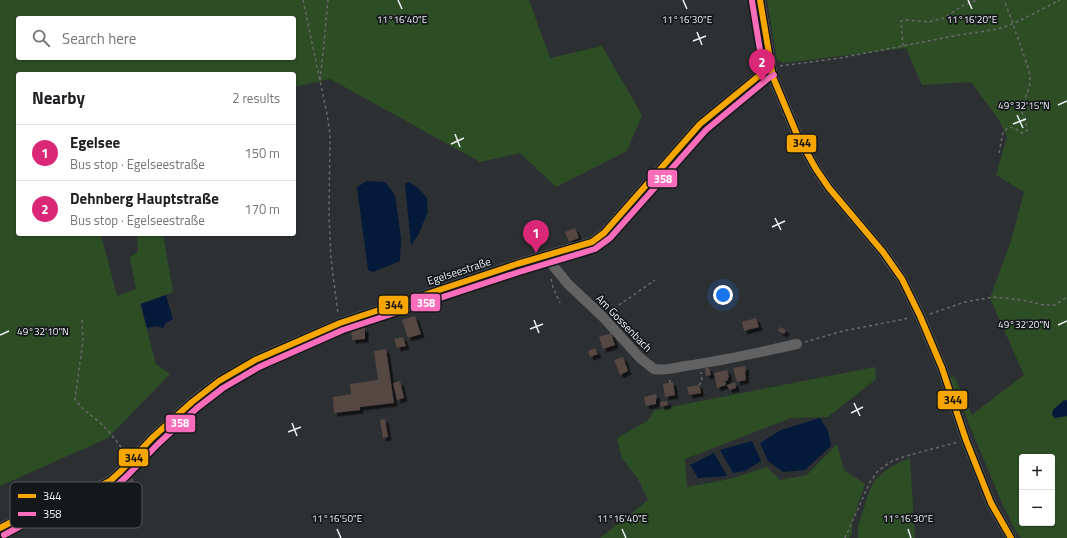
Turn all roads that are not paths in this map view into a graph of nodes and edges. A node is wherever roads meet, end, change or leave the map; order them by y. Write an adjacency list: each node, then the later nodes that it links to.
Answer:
1 (760, 0): 2 (street)
2 (771, 68): 3 (street, Egelseestraße); 8 (street)
3 (545, 256): 4 (street, Am Gossenbach); 5 (street, Egelseestraße)
4 (797, 344)
5 (108, 482)
6 (10, 523): 7 (street, Egelseestraße)
7 (0, 528)
8 (1010, 538)

